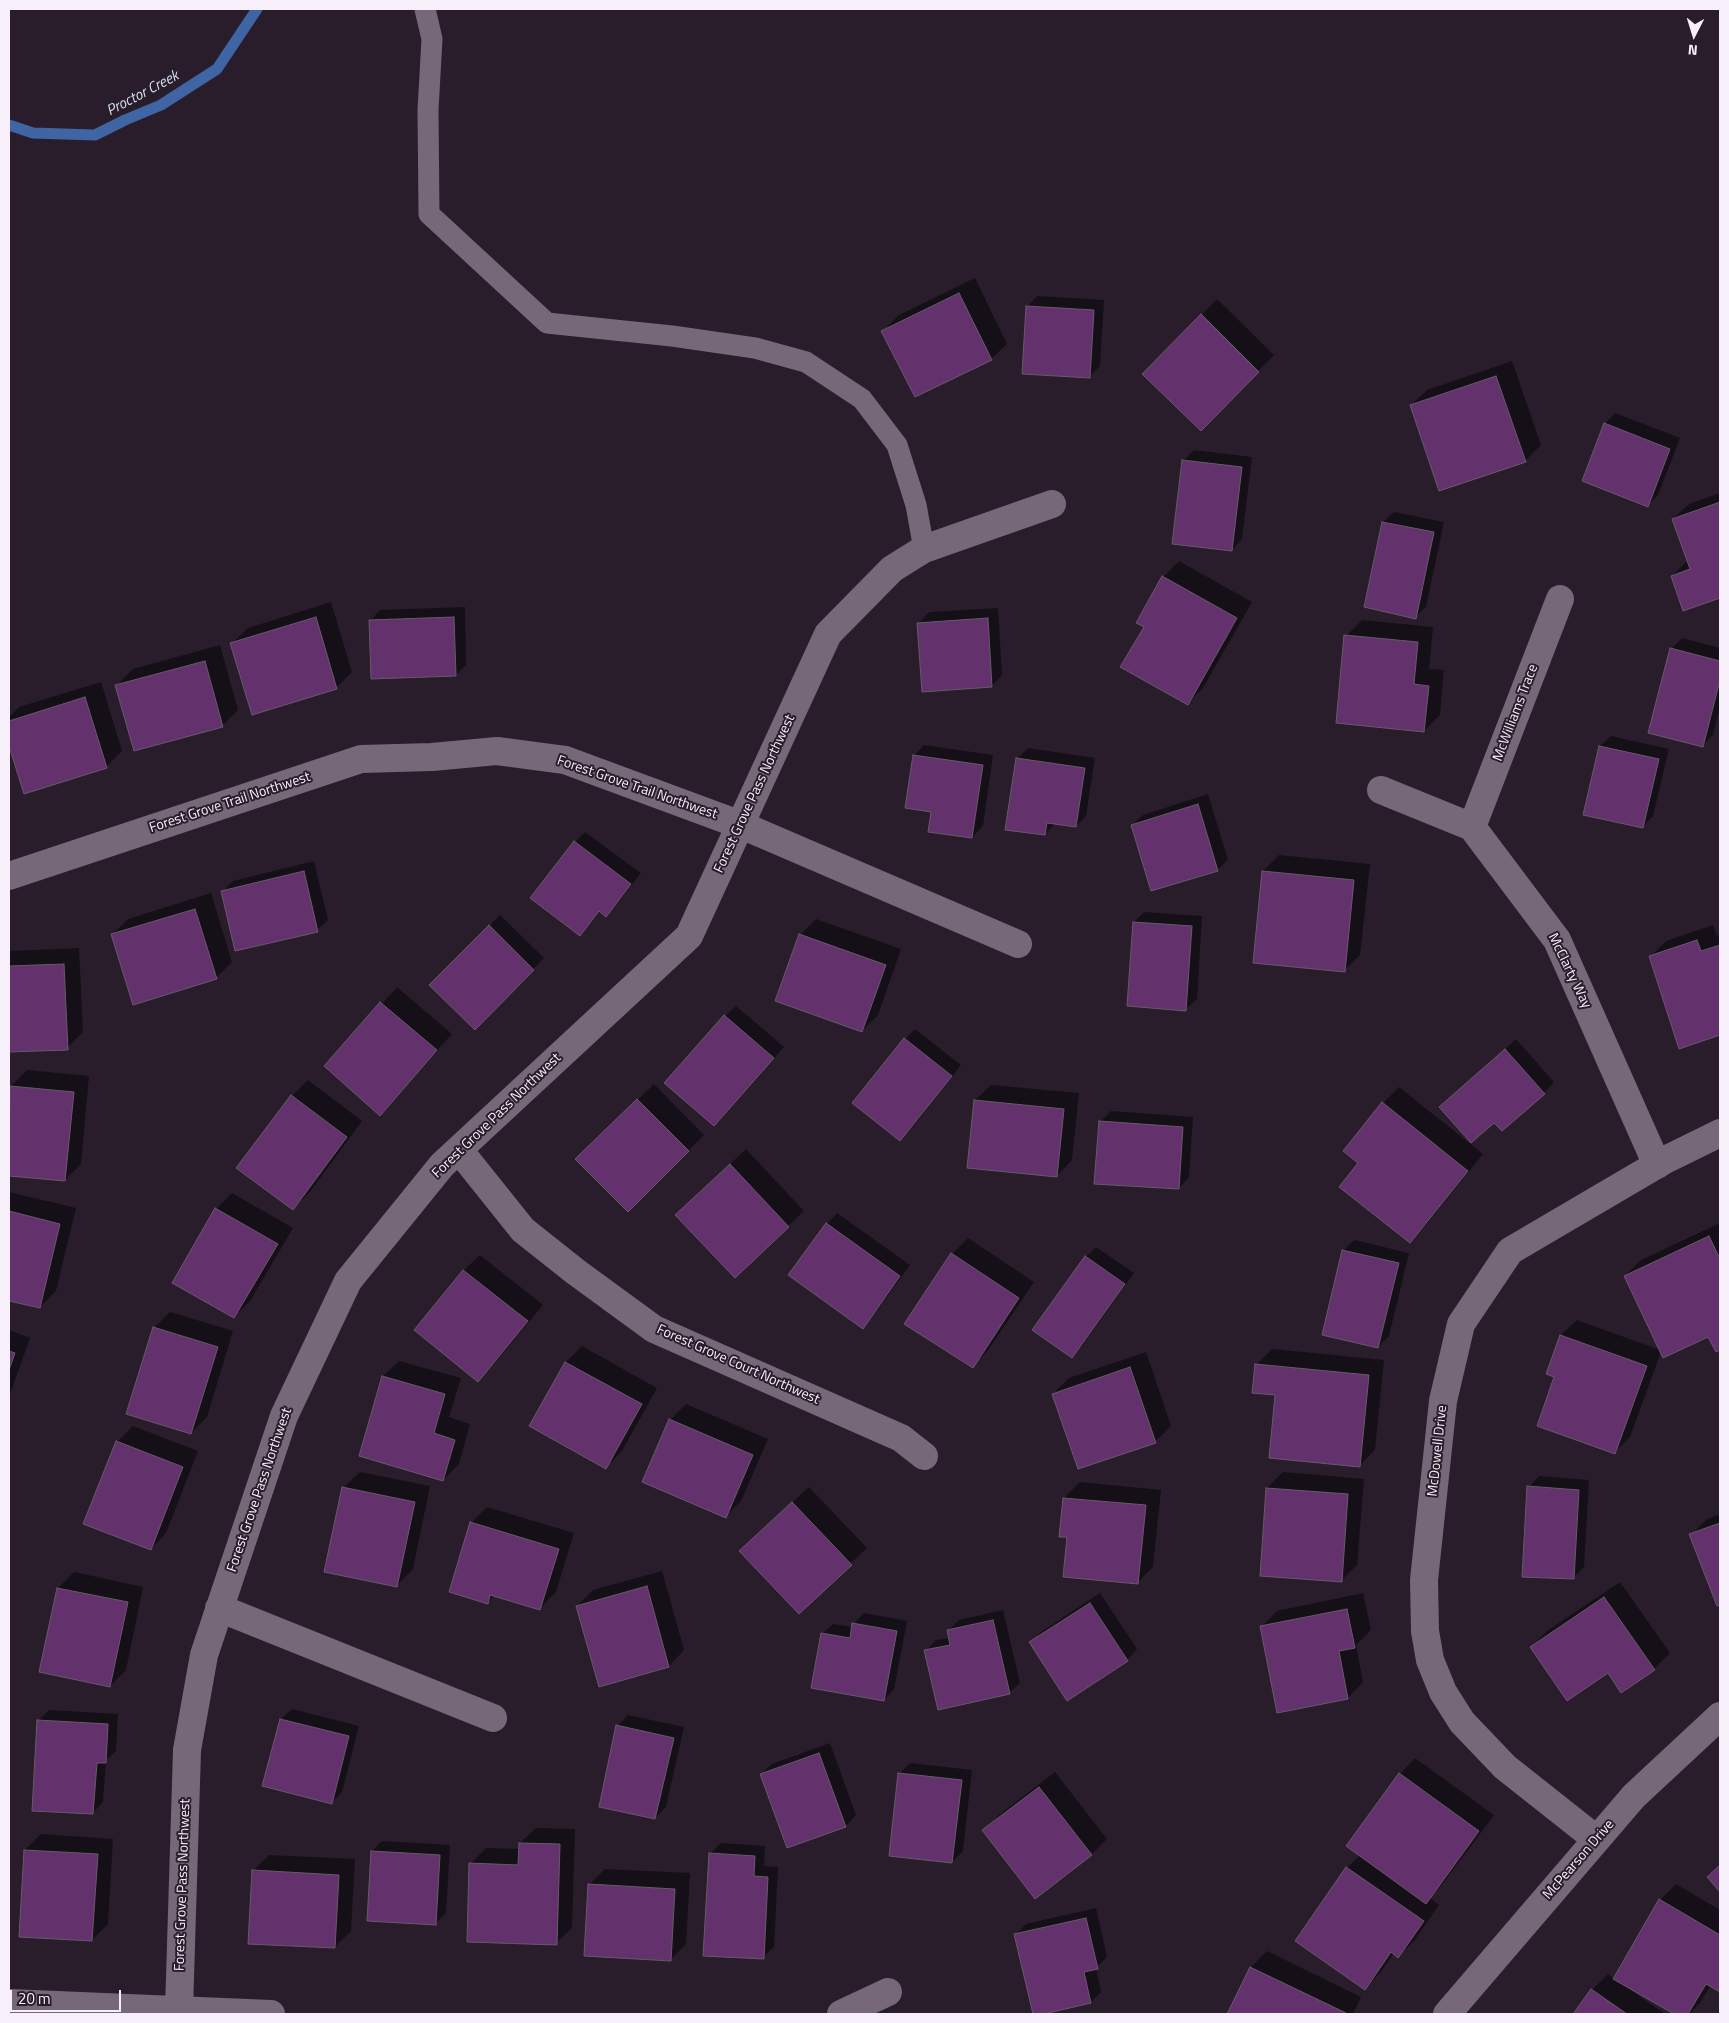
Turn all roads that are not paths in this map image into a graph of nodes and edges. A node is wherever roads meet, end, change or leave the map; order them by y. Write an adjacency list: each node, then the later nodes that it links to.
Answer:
1 (425, 9): 3 (lane)
2 (1052, 504): 3 (street, Forest Grove Pass Northwest)
3 (924, 549): 6 (street, Forest Grove Pass Northwest)
4 (1560, 599): 7 (street, McWilliams Trace)
5 (1381, 790): 7 (street)
6 (741, 824): 8 (street, Forest Grove Trail Northwest); 9 (street, Forest Grove Trail Northwest); 11 (street, Forest Grove Pass Northwest)
7 (1472, 827): 12 (street, McClarty Way)
8 (9, 876)
9 (1018, 944)
10 (1720, 1133): 12 (street, McDowell Drive)
11 (459, 1150): 13 (street, Forest Grove Court Northwest); 14 (street, Forest Grove Pass Northwest)
12 (1657, 1165): 17 (street, McDowell Drive)
13 (924, 1456)
14 (219, 1608): 16 (street); 20 (street, Forest Grove Pass Northwest)
15 (1720, 1716): 17 (street, McPearson Drive)
16 (494, 1718)
17 (1596, 1839): 23 (street, McPearson Drive)
18 (888, 1992): 22 (street)
19 (9, 2003): 20 (street)
20 (179, 2010): 21 (street)
21 (271, 2014)
22 (841, 2014)
23 (1447, 2014)

